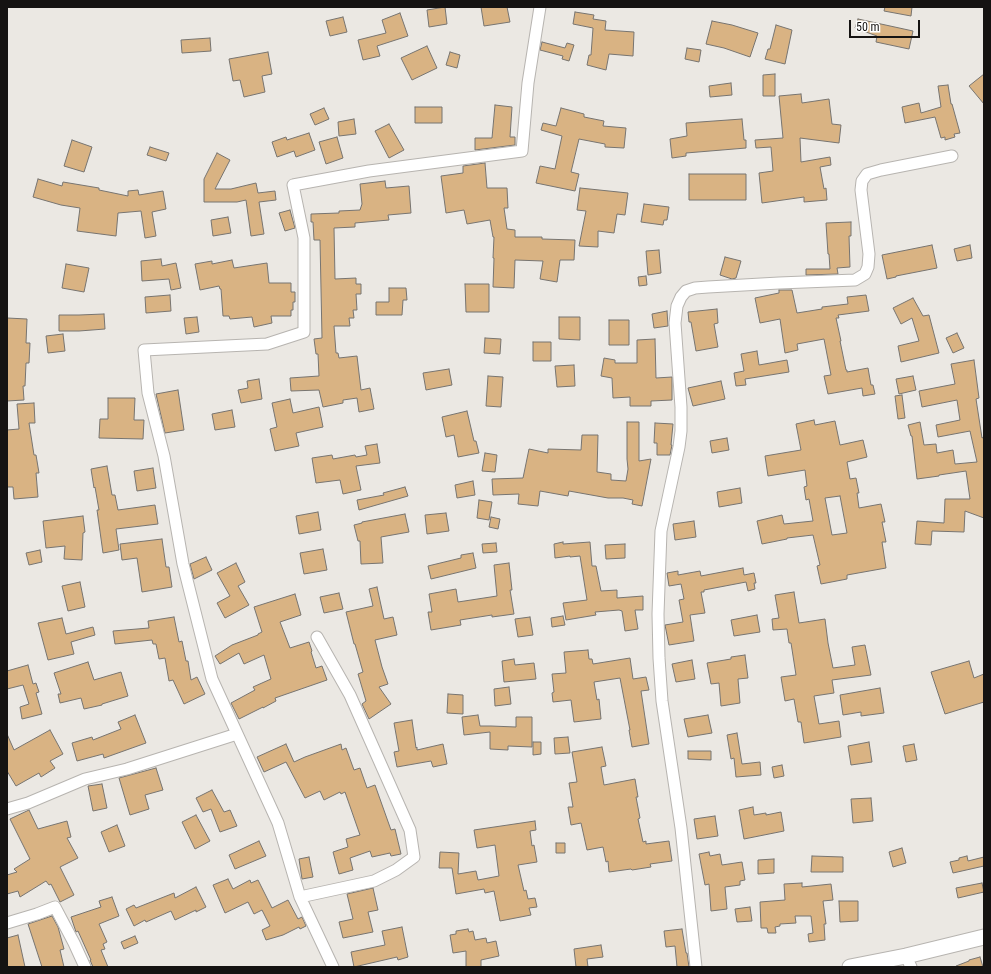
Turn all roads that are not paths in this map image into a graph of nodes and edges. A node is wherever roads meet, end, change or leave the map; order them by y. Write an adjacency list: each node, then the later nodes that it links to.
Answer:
1 (540, 7): 4 (street)
2 (952, 156): 12 (street)
3 (317, 637): 6 (street)
4 (237, 734): 5 (street); 6 (street)
5 (7, 809)
6 (300, 896): 11 (street)
7 (7, 922): 10 (street)
8 (984, 938): 9 (main road)
9 (908, 962): 13 (main road)
10 (84, 967)
11 (333, 967)
12 (696, 967)
13 (850, 967)

